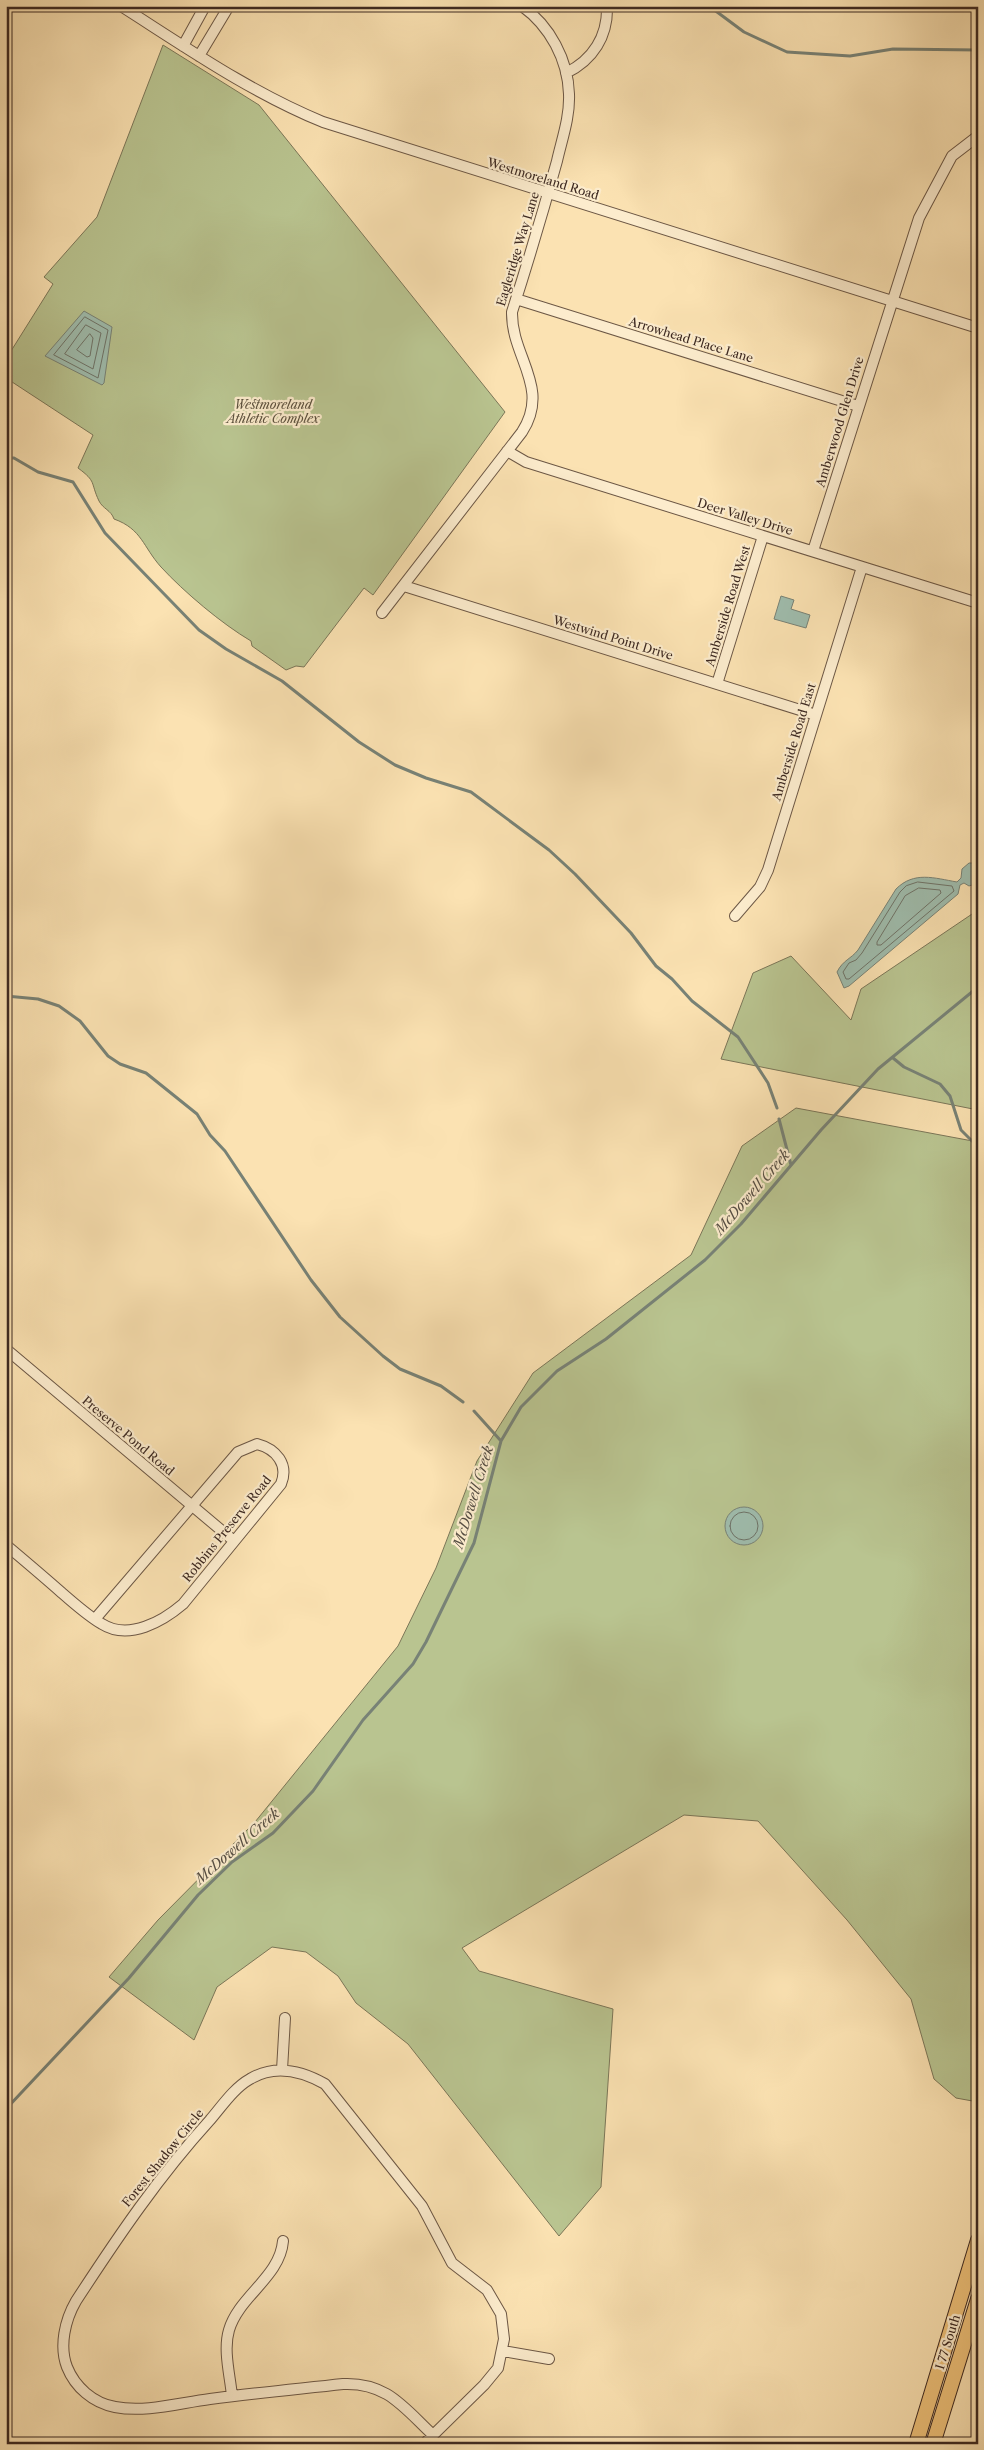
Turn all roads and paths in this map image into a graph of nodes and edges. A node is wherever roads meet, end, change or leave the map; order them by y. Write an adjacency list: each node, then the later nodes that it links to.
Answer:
1 (121, 6): 6 (street, Westmoreland Road)
2 (206, 6): 6 (street)
3 (229, 6): 7 (street)
4 (522, 6): 8 (street, Eagleridge Way Lane)
5 (607, 6): 8 (street)
6 (184, 46): 7 (street, Westmoreland Road)
7 (199, 56): 10 (street, Westmoreland Road)
8 (566, 73): 10 (street, Eagleridge Way Lane)
9 (978, 136): 12 (street, Amberwood Glen Drive)
10 (548, 194): 11 (street, Eagleridge Way Lane); 12 (street, Westmoreland Road)
11 (516, 298): 14 (street, Arrowhead Place Lane); 15 (street, Eagleridge Way Lane)
12 (892, 300): 13 (street, Westmoreland Road); 14 (street, Amberwood Glen Drive)
13 (978, 328)
14 (858, 406): 17 (street, Amberwood Glen Drive)
15 (507, 451): 16 (street, Deer Valley Drive); 19 (street, Eagleridge Way Lane)
16 (763, 536): 17 (street, Deer Valley Drive); 22 (street, Amberside Road West)
17 (813, 552): 18 (street, Deer Valley Drive)
18 (862, 567): 20 (street, Deer Valley Drive); 23 (street, Amberside Road East)
19 (404, 586): 21 (street, Eagleridge Way Lane); 22 (street, Westwind Point Drive)
20 (978, 602)
21 (382, 614)
22 (717, 684): 23 (street, Westwind Point Drive)
23 (816, 715): 24 (street, Amberside Road East)
24 (735, 916)
25 (6, 1349): 26 (street, Preserve Pond Road)
26 (192, 1506): 27 (street, Preserve Pond Road); 27 (street, Robbins Preserve Road); 29 (street, Robbins Preserve Road)
27 (234, 1541): 29 (street, Robbins Preserve Road)
28 (6, 1545): 29 (street, Robbins Preserve Road)
29 (95, 1619)
30 (285, 2018): 31 (street)
31 (282, 2070): 35 (street, Forest Shadow Circle); 37 (street, Forest Shadow Circle)
32 (978, 2240): 40 (highway, I 77 South)
33 (283, 2241): 37 (street)
34 (978, 2299): 41 (highway)
35 (503, 2351): 36 (street); 38 (street, Forest Shadow Circle)
36 (549, 2359)
37 (232, 2396): 38 (street, Forest Shadow Circle)
38 (433, 2435): 39 (street, Forest Shadow Circle)
39 (424, 2444)
40 (916, 2444)
41 (933, 2444)

